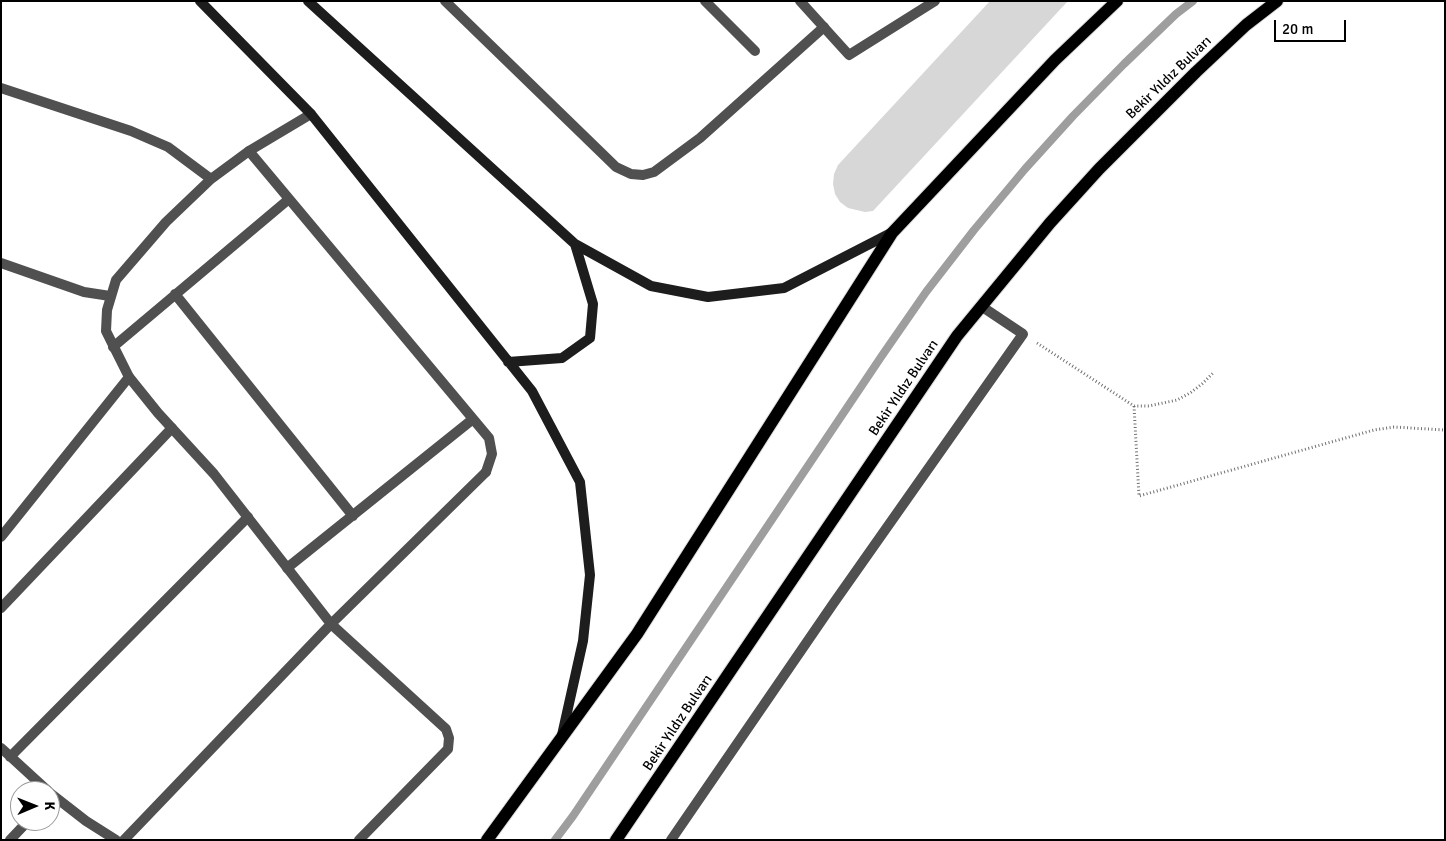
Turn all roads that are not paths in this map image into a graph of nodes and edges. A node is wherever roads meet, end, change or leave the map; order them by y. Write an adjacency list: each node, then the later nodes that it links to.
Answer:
1 (200, 1): 12 (street)
2 (308, 1): 17 (street)
3 (446, 1): 9 (street)
4 (705, 1): 10 (street)
5 (800, 1): 9 (street)
6 (935, 1): 9 (street)
7 (1117, 1): 16 (main road)
8 (1276, 1): 21 (main road, Bekir Yıldız Bulvarı)
9 (824, 28)
10 (755, 51)
11 (1, 88): 14 (street)
12 (311, 114): 13 (street); 23 (street)
13 (249, 151): 14 (street); 15 (street)
14 (211, 179): 20 (street)
15 (289, 199): 19 (street); 25 (street)
16 (892, 233): 17 (street); 33 (main road)
17 (575, 244): 23 (street)
18 (1, 263): 20 (street)
19 (175, 294): 22 (street); 27 (street)
20 (110, 296): 22 (street)
21 (981, 306): 42 (main road, Bekir Yıldız Bulvarı); 43 (street)
22 (113, 346): 24 (street)
23 (508, 362): 33 (street)
24 (128, 377): 26 (street); 29 (street)
25 (473, 420): 27 (street); 32 (street)
26 (172, 428): 28 (street); 31 (street)
27 (352, 516): 30 (street)
28 (248, 517): 30 (street); 35 (street)
29 (1, 537)
30 (287, 568): 32 (street)
31 (1, 608)
32 (332, 624): 39 (street); 40 (street)
33 (561, 738): 41 (main road)
34 (1, 748): 35 (street)
35 (10, 757): 36 (street)
36 (35, 781)
37 (60, 802): 38 (street)
38 (116, 840)
39 (124, 840)
40 (359, 840)
41 (487, 840)
42 (616, 840)
43 (670, 840)

